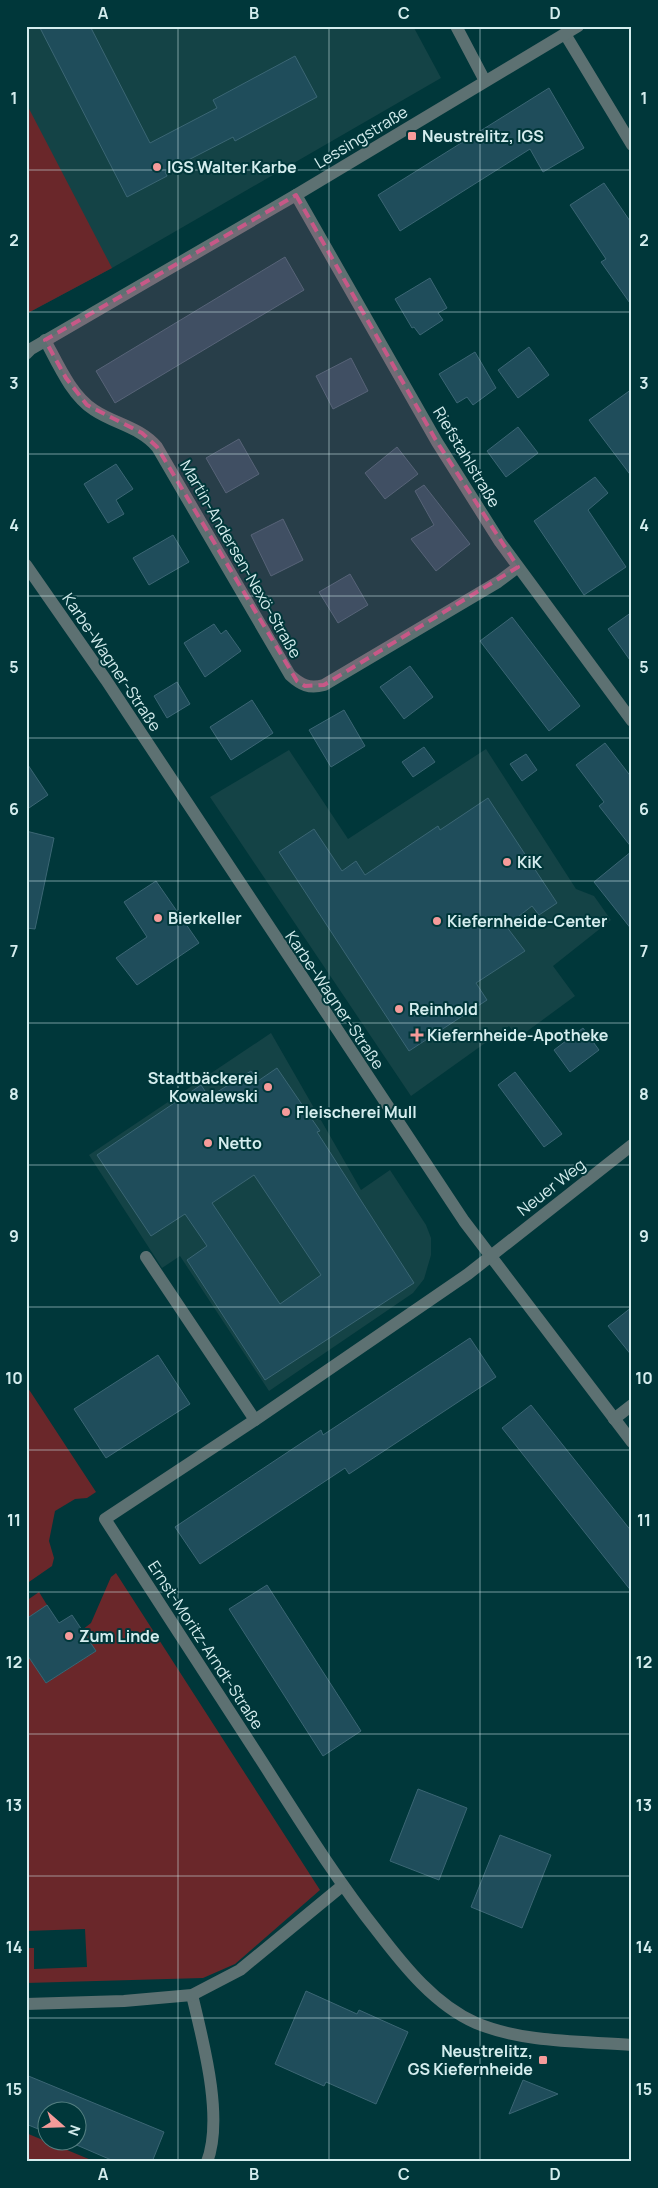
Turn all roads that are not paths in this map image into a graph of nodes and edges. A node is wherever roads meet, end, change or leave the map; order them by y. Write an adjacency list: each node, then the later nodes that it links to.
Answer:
1 (456, 26): 4 (street)
2 (578, 26): 3 (street, Lessingstraße)
3 (565, 34): 4 (street, Lessingstraße); 5 (street)
4 (485, 81): 6 (street, Lessingstraße)
5 (632, 145)
6 (296, 194): 7 (street, Lessingstraße); 10 (street, Riefstahlstraße)
7 (45, 340): 8 (street, Lessingstraße); 10 (street, Martin-Andersen-Nexö-Straße)
8 (28, 350)
9 (26, 565): 13 (street, Karbe-Wagner-Straße)
10 (518, 567): 11 (street, Riefstahlstraße)
11 (632, 721)
12 (632, 1145): 13 (street, Neuer Weg)
13 (491, 1256): 16 (street, Karbe-Wagner-Straße); 17 (street, Ernst-Moritz-Arndt-Straße)
14 (146, 1257): 17 (street)
15 (632, 1405): 16 (street)
16 (614, 1419): 18 (street, Karbe-Wagner-Straße)
17 (255, 1420): 19 (street, Ernst-Moritz-Arndt-Straße)
18 (632, 1442)
19 (342, 1886): 20 (street); 22 (street, Ernst-Moritz-Arndt-Straße)
20 (192, 1995): 21 (street); 23 (street)
21 (26, 2004)
22 (632, 2045)
23 (207, 2162)

